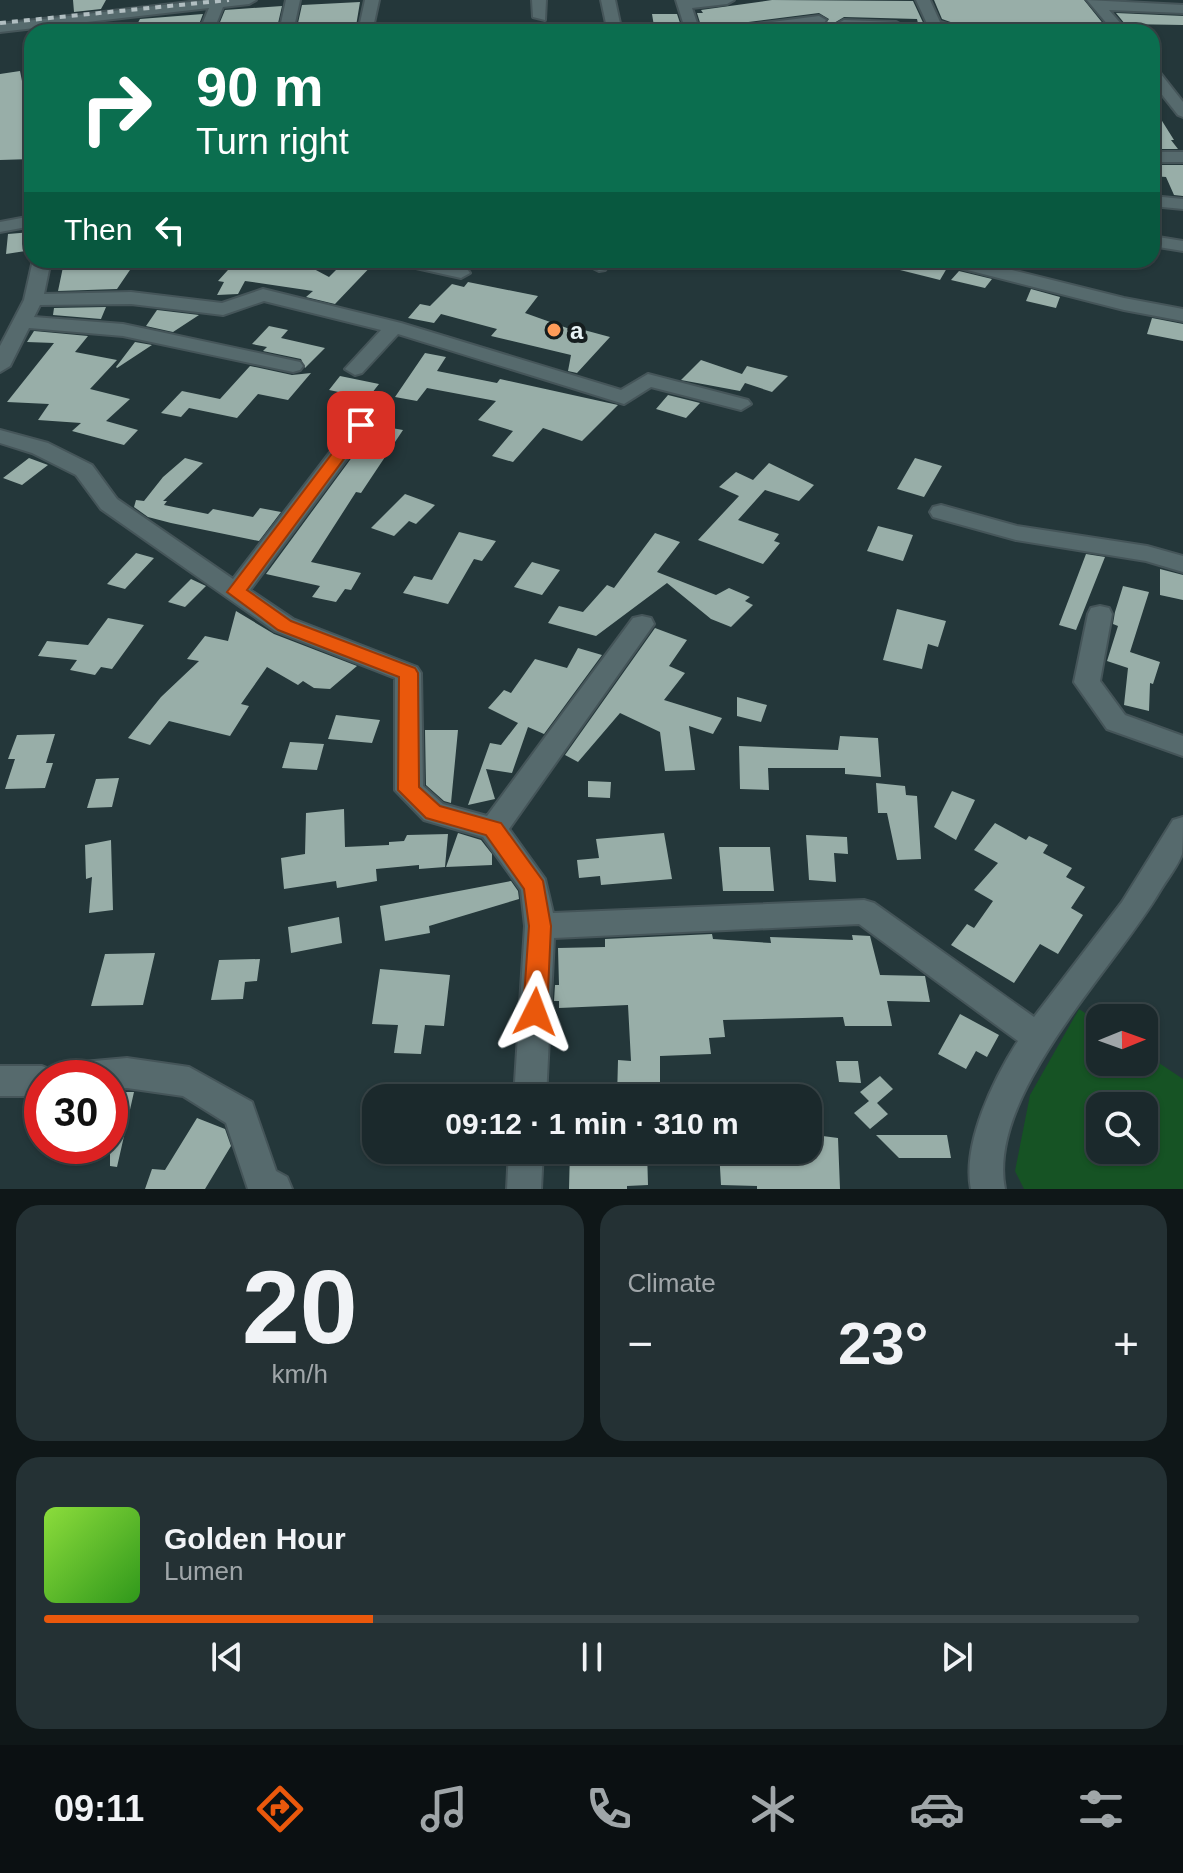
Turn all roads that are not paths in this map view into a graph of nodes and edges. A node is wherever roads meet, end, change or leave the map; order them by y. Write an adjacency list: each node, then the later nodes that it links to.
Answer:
1 (174, 0): 12 (street)
2 (249, 0): 10 (street)
3 (293, 0): 17 (street)
4 (372, 0): 18 (street)
5 (539, 0): 14 (street)
6 (608, 0): 19 (street)
7 (727, 0): 9 (street)
8 (923, 0): 22 (street)
9 (683, 2): 20 (street)
10 (218, 3): 12 (street); 16 (street)
11 (1095, 3): 13 (street); 23 (street)
12 (109, 9): 24 (street)
13 (1183, 9)
14 (540, 17)
15 (819, 20): 21 (street)
16 (209, 24)
17 (288, 24)
18 (367, 24)
19 (613, 24)
20 (690, 24)
21 (810, 24)
22 (910, 24)
23 (1114, 24)
24 (0, 28)
25 (1160, 94): 26 (street)
26 (1183, 112)
27 (1160, 157): 28 (street)
28 (1183, 157)
29 (1160, 202): 30 (street)
30 (1183, 204)
31 (24, 222): 33 (street)
32 (1160, 226): 34 (street)
33 (0, 227)
34 (1183, 229)
35 (1160, 242): 36 (street)
36 (1183, 246)
37 (40, 268): 43 (street)
38 (439, 268): 41 (street)
39 (982, 268): 44 (street)
40 (1010, 268): 42 (street)
41 (461, 273)
42 (1102, 292)
43 (33, 300): 45 (street); 46 (street)
44 (1183, 315)
45 (24, 322): 47 (street); 48 (street)
46 (394, 327): 49 (street); 50 (street)
47 (0, 366)
48 (293, 366)
49 (355, 369)
50 (741, 404)
51 (361, 425): 55 (street)
52 (0, 436): 55 (street)
53 (941, 512): 54 (street)
54 (1183, 564)
55 (236, 592): 60 (street)
56 (1100, 614): 58 (street)
57 (642, 624): 60 (street)
58 (1183, 746)
59 (1183, 828): 62 (street)
60 (493, 829): 61 (street)
61 (540, 926): 62 (street); 66 (street)
62 (1038, 1038): 70 (street)
63 (128, 1073): 68 (street)
64 (0, 1081): 65 (street)
65 (24, 1081)
66 (531, 1084)
67 (525, 1164): 69 (street)
68 (265, 1187)
69 (524, 1189)
70 (988, 1189)

